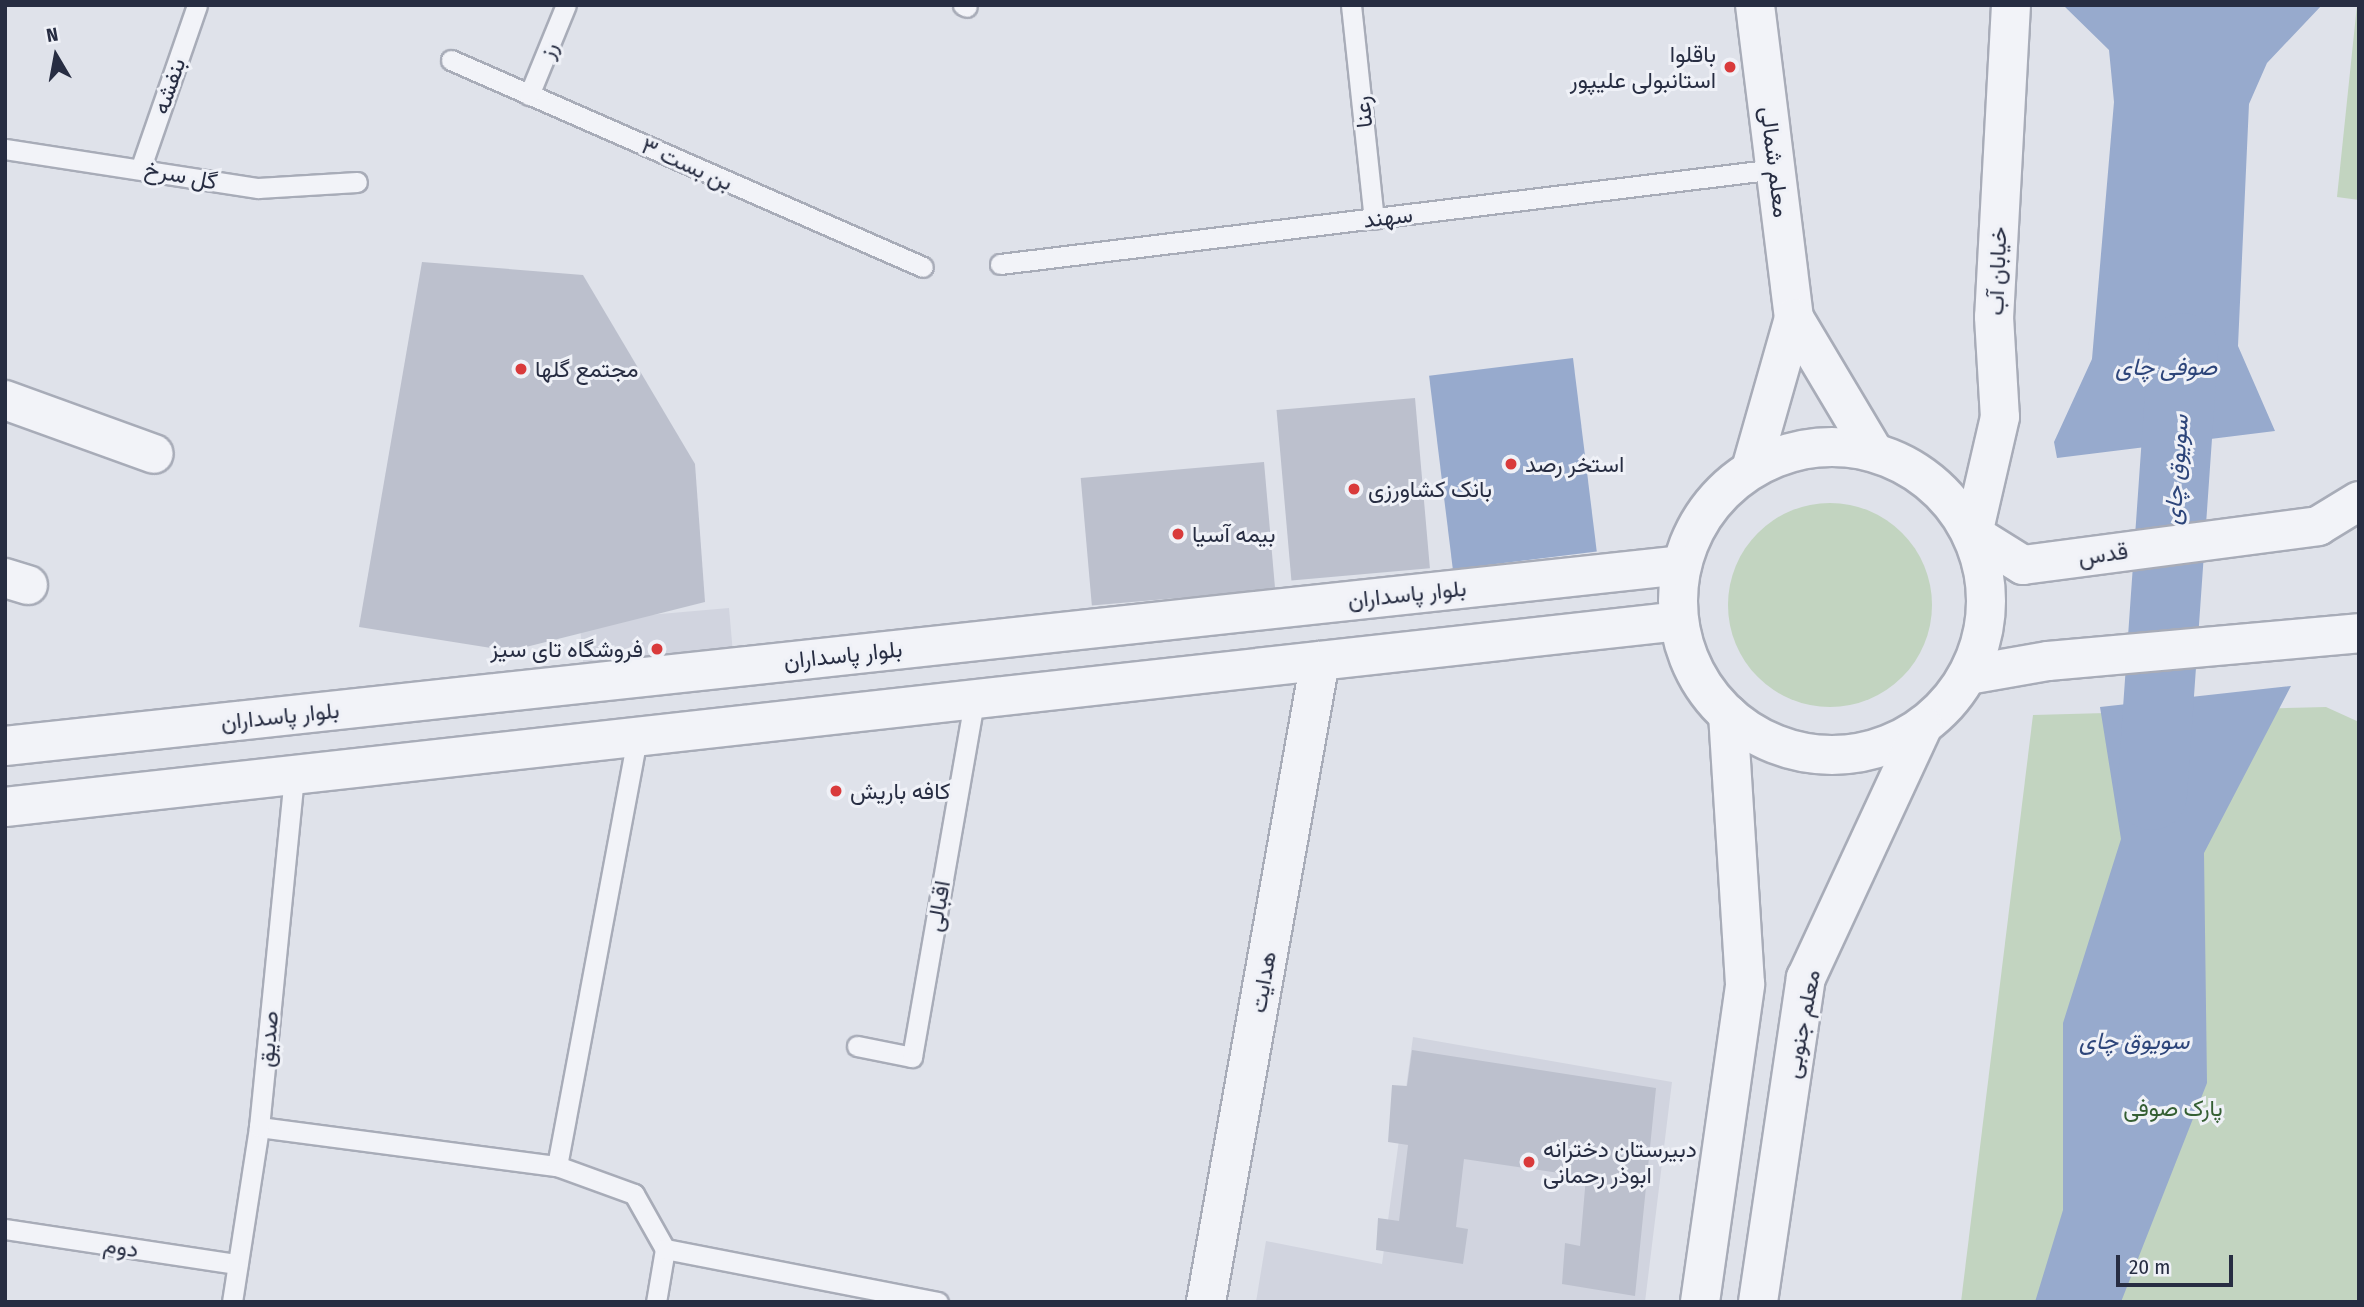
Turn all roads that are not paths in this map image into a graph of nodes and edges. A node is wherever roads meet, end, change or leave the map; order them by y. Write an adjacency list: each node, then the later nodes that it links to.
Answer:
1 (197, 5): 9 (lane, بنفشه)
2 (566, 5): 7 (lane, رز)
3 (1351, 5): 12 (lane, رعنا)
4 (1755, 5): 10 (street, معلم شمالی)
5 (2011, 5): 21 (street, خیابان آب)
6 (451, 60): 7 (lane, بن بست ۳)
7 (529, 95): 14 (lane, بن بست ۳)
8 (5, 149): 9 (lane, گل سرخ)
9 (141, 167): 11 (lane, گل سرخ)
10 (1776, 169): 12 (lane, سهند); 15 (street, معلم شمالی)
11 (357, 183)
12 (1374, 219): 13 (lane, سهند)
13 (1000, 264)
14 (923, 267)
15 (1794, 318): 17 (street); 19 (street)
16 (5, 400): 18 (street)
17 (1874, 452): 19 (street); 21 (street)
18 (154, 454)
19 (1751, 469): 22 (street)
20 (2359, 501): 21 (street, قدس)
21 (1973, 534): 26 (street)
22 (1681, 565): 23 (street); 31 (street, بلوار پاسداران)
23 (1679, 621): 25 (street); 28 (street)
24 (2359, 633): 26 (street)
25 (1320, 661): 27 (street); 43 (street, هدایت)
26 (1968, 675): 29 (street)
27 (974, 700): 30 (street); 34 (lane, اقبالی)
28 (1728, 715): 29 (street); 44 (street)
29 (1923, 726): 45 (street, معلم جنوبی)
30 (637, 737): 32 (street); 36 (lane)
31 (5, 746)
32 (294, 775): 33 (street); 35 (lane, صدیق)
33 (5, 807)
34 (857, 1046)
35 (259, 1127): 36 (lane); 39 (lane, صدیق)
36 (557, 1166): 38 (lane)
37 (5, 1229): 39 (lane, دوم)
38 (665, 1249): 41 (lane); 42 (lane)
39 (237, 1264): 40 (lane, صدیق)
40 (232, 1302)
41 (656, 1302)
42 (938, 1302)
43 (1206, 1302)
44 (1700, 1302)
45 (1758, 1302)

